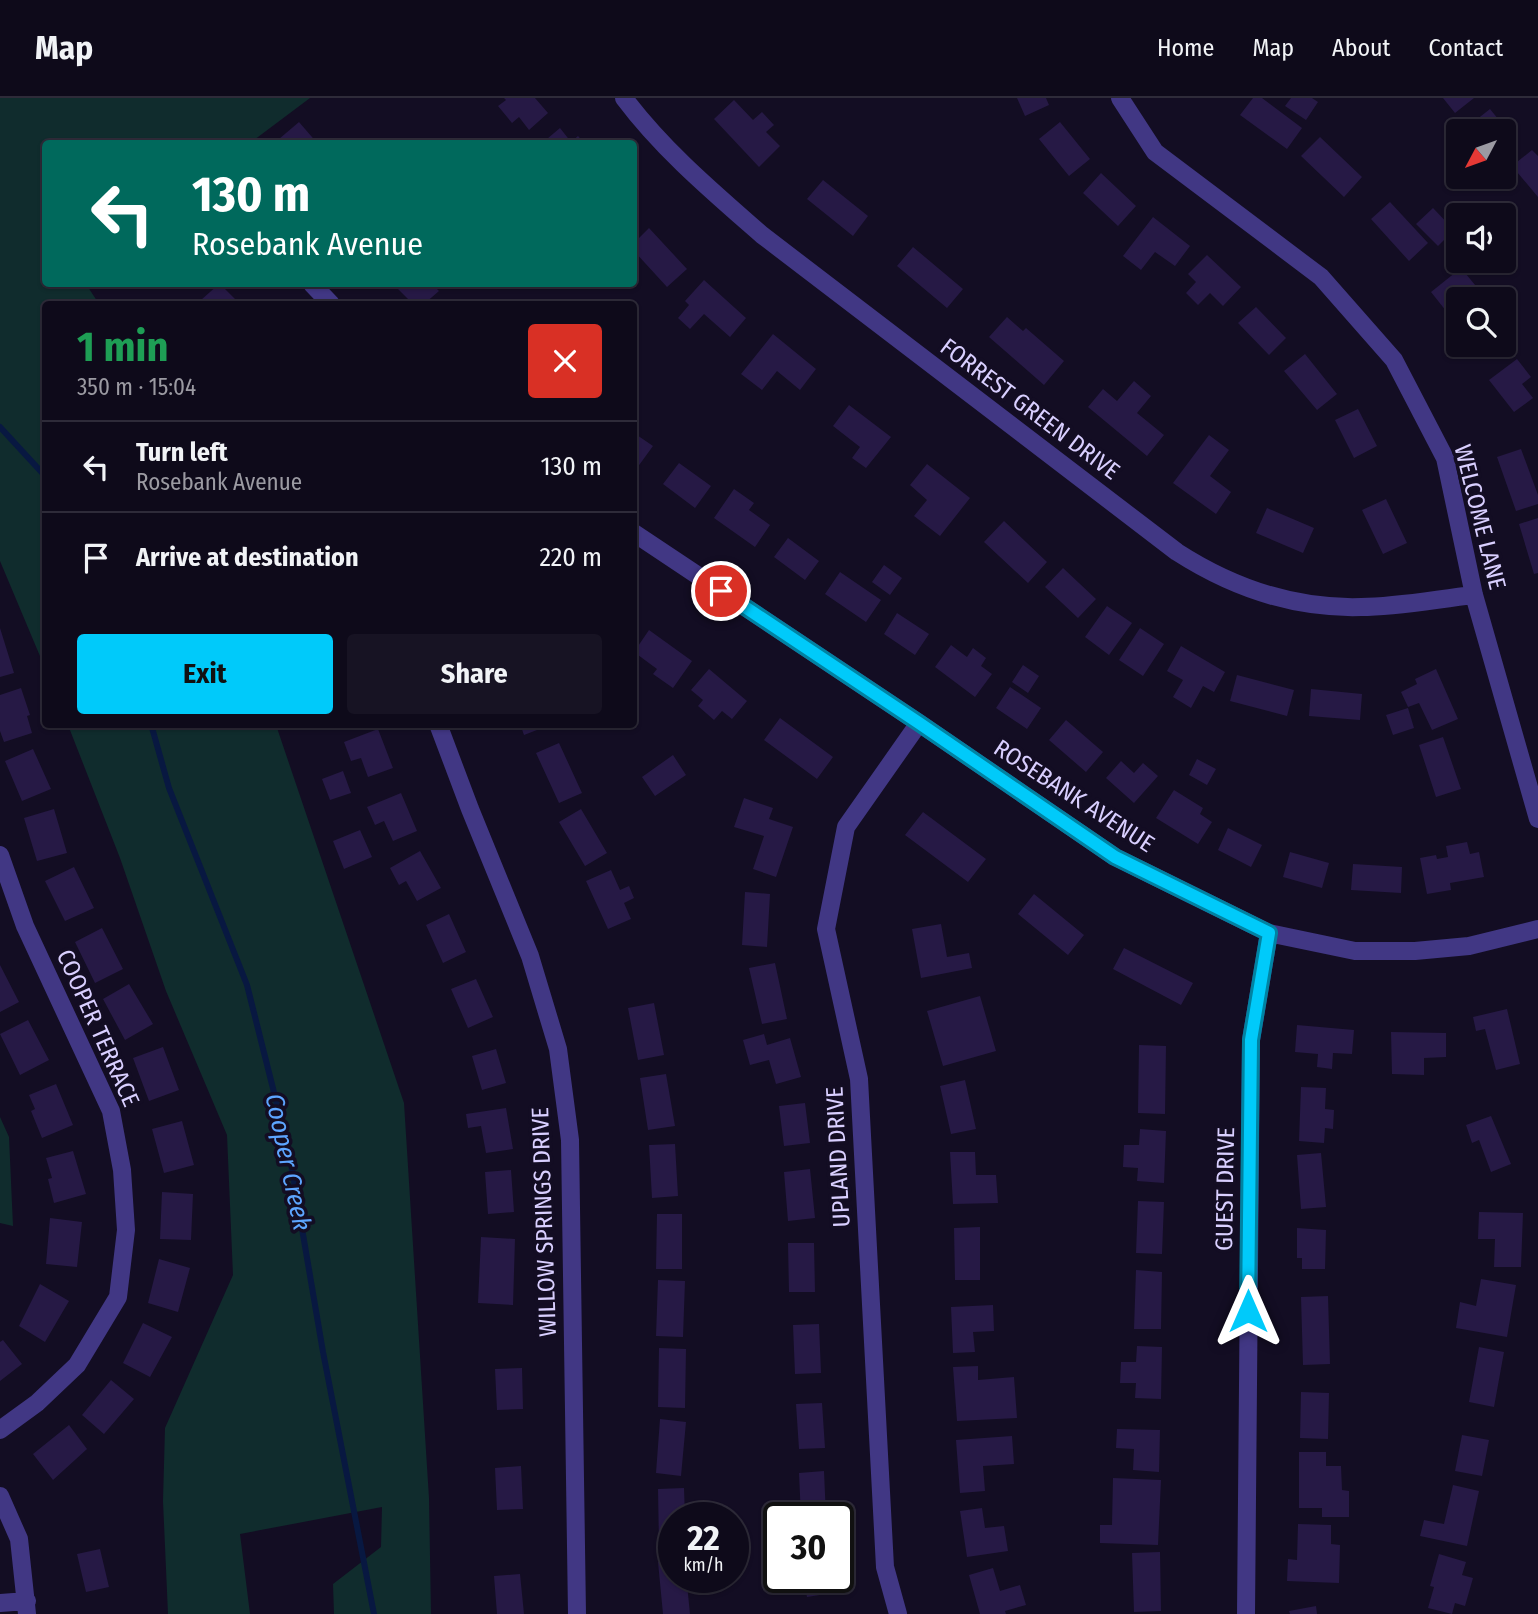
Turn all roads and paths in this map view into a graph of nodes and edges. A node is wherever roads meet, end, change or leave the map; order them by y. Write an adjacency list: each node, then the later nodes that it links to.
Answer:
1 (624, 98): 6 (street, FORREST GREEN DRIVE)
2 (1120, 98): 6 (street, WELCOME LANE)
3 (315, 287): 4 (street)
4 (328, 301)
5 (637, 535): 7 (street, ROSEBANK AVENUE)
6 (1474, 594): 9 (street, WELCOME LANE)
7 (919, 723): 12 (street, ROSEBANK AVENUE); 18 (street, UPLAND DRIVE)
8 (440, 728): 17 (street, WILLOW SPRINGS DRIVE)
9 (1538, 819)
10 (0, 855): 13 (street, COOPER TERRACE)
11 (1538, 929): 12 (street, ROSEBANK AVENUE)
12 (1269, 933): 19 (street, GUEST DRIVE)
13 (0, 1430)
14 (0, 1496): 16 (street)
15 (0, 1603): 16 (street)
16 (27, 1607)
17 (577, 1614)
18 (898, 1614)
19 (1246, 1614)

